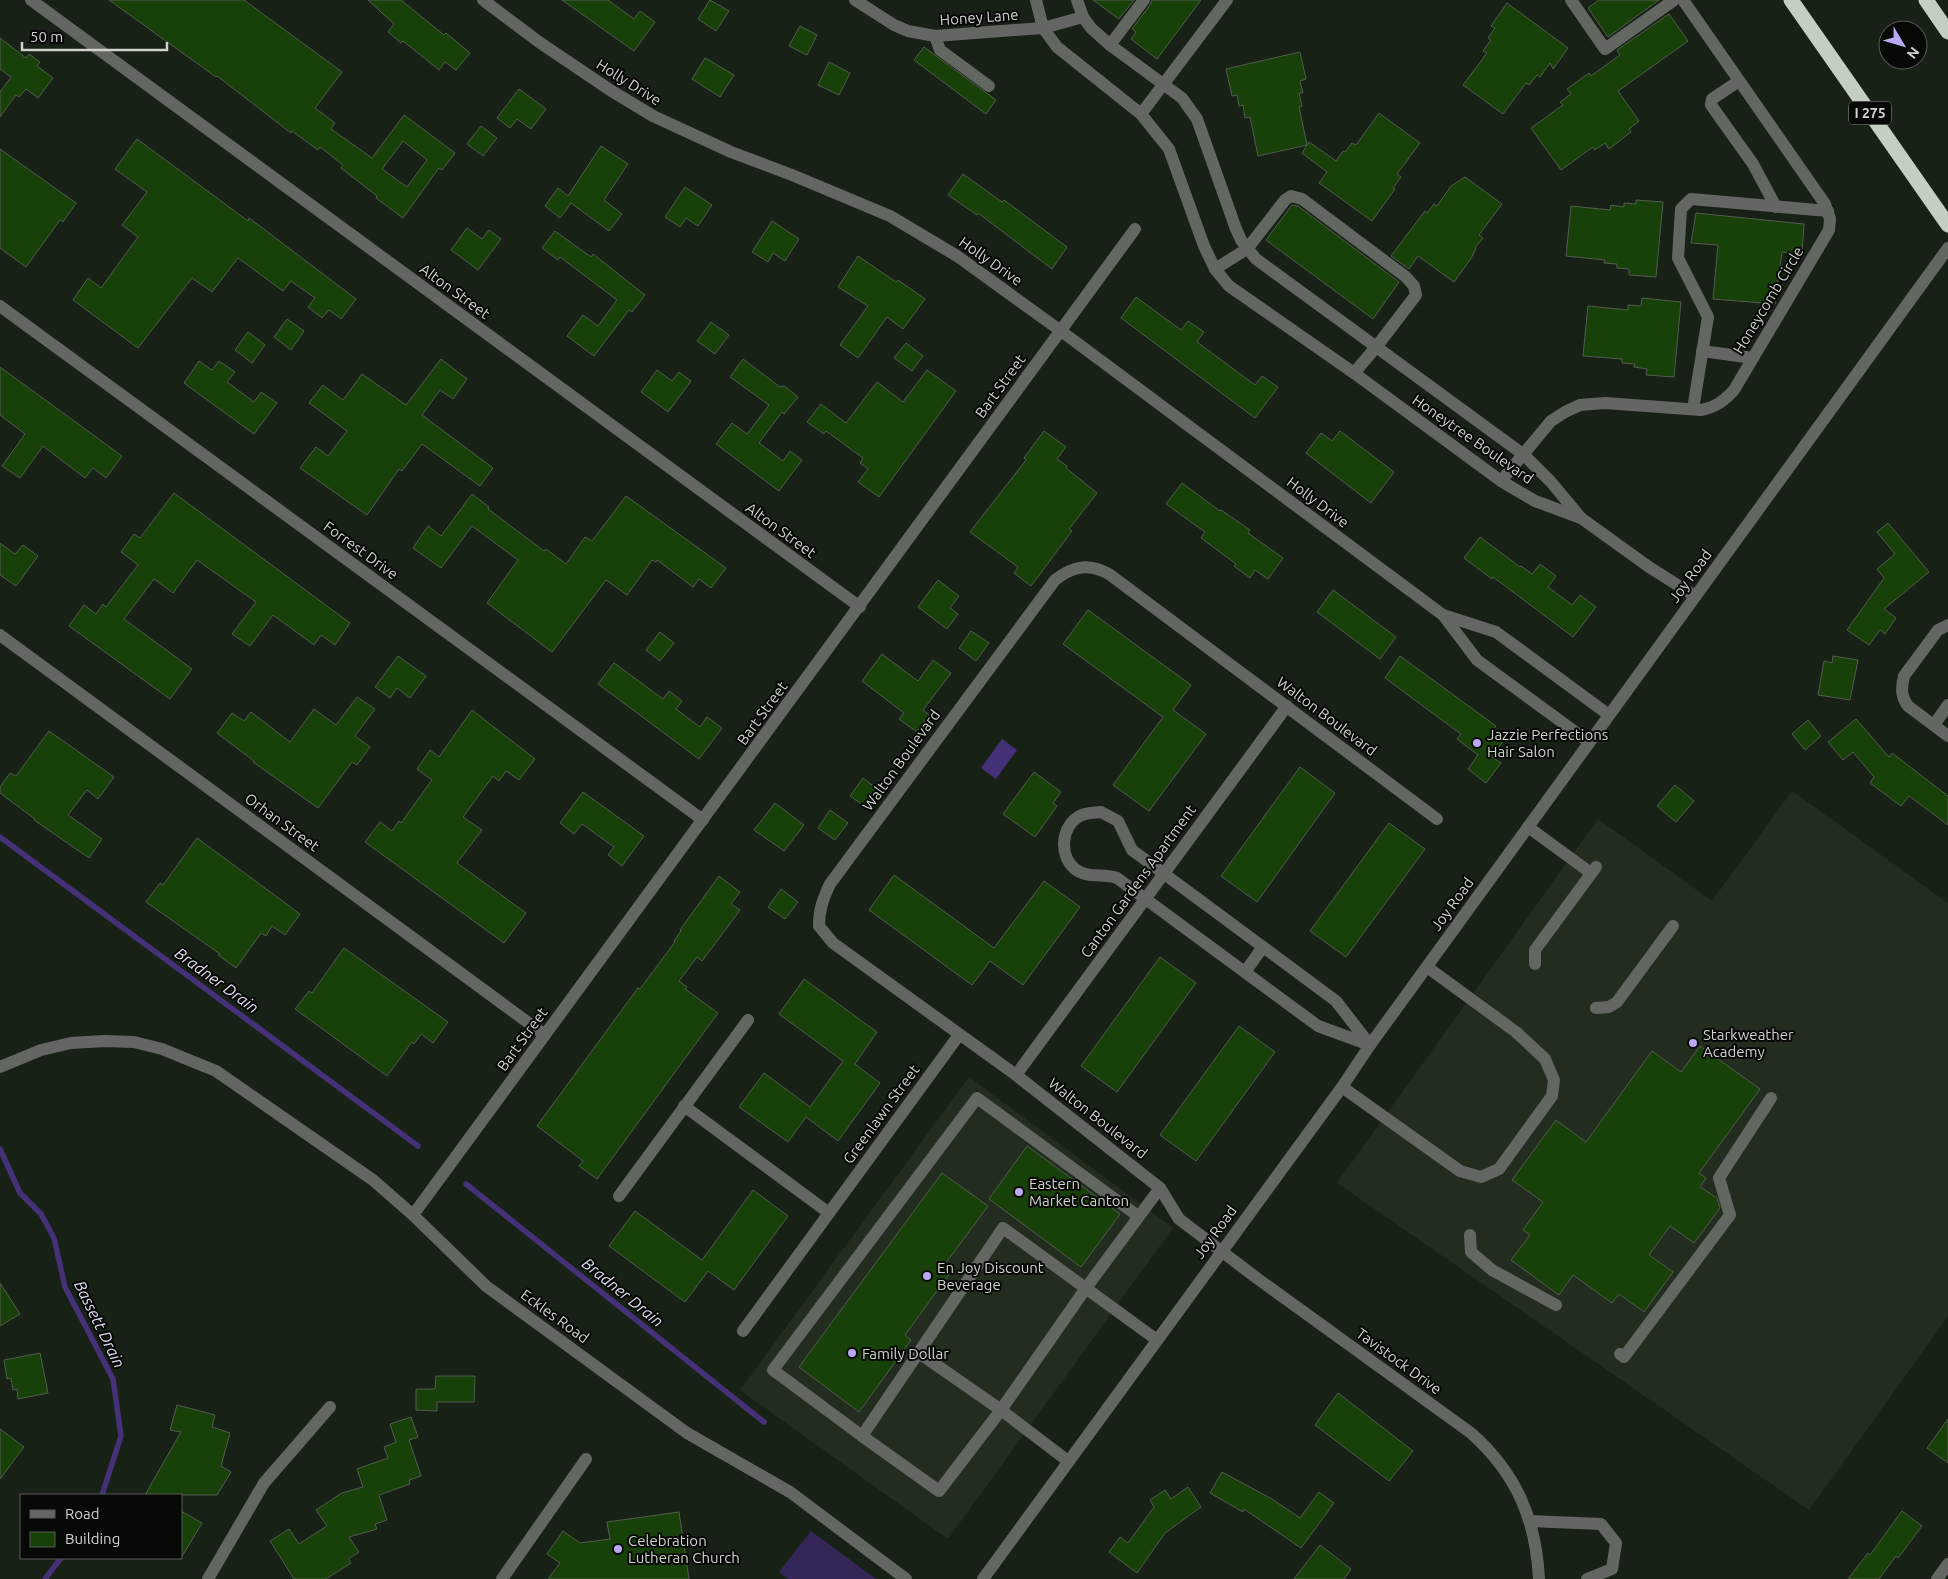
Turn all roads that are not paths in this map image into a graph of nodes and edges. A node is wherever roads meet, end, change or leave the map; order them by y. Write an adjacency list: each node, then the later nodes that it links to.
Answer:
1 (31, 0): 40 (street, Alton Street)
2 (483, 0): 30 (street, Holly Drive)
3 (856, 0): 16 (street, Honey Lane)
4 (1036, 0): 14 (street, Honeytree Boulevard)
5 (1076, 0): 13 (street, Honeytree Boulevard)
6 (1144, 0): 17 (street)
7 (1227, 0): 19 (street)
8 (1572, 0): 9 (street)
9 (1674, 0)
10 (1683, 0): 18 (street)
11 (1791, 0): 24 (highway, I 275)
12 (1926, 0): 15 (highway)
13 (1083, 17): 14 (street, Honey Lane); 17 (street, Honeytree Boulevard)
14 (1043, 28): 16 (street, Honey Lane); 21 (street, Honeytree Boulevard)
15 (1948, 32)
16 (935, 36): 20 (street)
17 (1110, 45): 19 (street, Honeytree Boulevard)
18 (1739, 81): 22 (street); 23 (street)
19 (1164, 84): 21 (street); 27 (street, Honeytree Boulevard)
20 (989, 86)
21 (1141, 114): 28 (street, Honeytree Boulevard)
22 (1776, 206): 23 (street); 32 (street)
23 (1828, 211): 33 (street, Honeycomb Circle)
24 (1948, 225)
25 (1135, 229): 30 (street, Bart Street)
26 (1948, 248): 39 (street, Joy Road)
27 (1247, 249): 28 (street); 31 (street, Honeytree Boulevard); 31 (street)
28 (1214, 269): 34 (street, Honeytree Boulevard)
29 (0, 306): 51 (street, Forrest Drive)
30 (1061, 331): 40 (street, Bart Street); 41 (street, Holly Drive)
31 (1377, 346): 34 (street); 36 (street, Honeytree Boulevard)
32 (1702, 352): 33 (street); 35 (street)
33 (1753, 358): 35 (street, Honeycomb Circle)
34 (1354, 373): 37 (street, Honeytree Boulevard)
35 (1693, 409): 36 (street, Honeycomb Circle)
36 (1524, 456): 37 (street, Honeycomb Circle); 38 (street, Honeytree Boulevard)
37 (1501, 481): 38 (street, Honeytree Boulevard)
38 (1581, 518): 39 (street, Honeytree Boulevard)
39 (1695, 596): 46 (street, Joy Road)
40 (860, 607): 51 (street, Bart Street)
41 (1443, 615): 46 (street, Holly Drive); 49 (street, Holly Drive)
42 (1943, 627): 47 (street)
43 (0, 635): 62 (street, Orhan Street)
44 (1948, 705): 47 (street)
45 (1286, 706): 50 (street, Walton Boulevard); 53 (street, Canton Gardens Apartment); 63 (street, Walton Boulevard)
46 (1609, 714): 49 (street, Joy Road)
47 (1934, 725): 48 (street)
48 (1948, 736)
49 (1589, 742): 52 (street, Joy Road)
50 (1438, 819)
51 (702, 820): 62 (street, Bart Street)
52 (1528, 827): 57 (street); 58 (street, Joy Road)
53 (1164, 874): 54 (street, Canton Gardens Apartment); 54 (street); 56 (street)
54 (1146, 899): 59 (street); 66 (street, Canton Gardens Apartment)
55 (1673, 926): 60 (street)
56 (1263, 947): 59 (street); 64 (street)
57 (1535, 964)
58 (1427, 967): 64 (street, Joy Road); 67 (street)
59 (1246, 972): 64 (street)
60 (1596, 1008)
61 (748, 1020): 69 (street)
62 (546, 1035): 73 (street, Bart Street)
63 (959, 1035): 66 (street, Walton Boulevard); 72 (street, Greenlawn Street)
64 (1370, 1045): 67 (street, Joy Road)
65 (0, 1067): 73 (street, Eckles Road)
66 (1016, 1075): 70 (street, Walton Boulevard)
67 (1342, 1087): 76 (street, Joy Road)
68 (1770, 1098): 82 (street)
69 (684, 1106): 71 (street); 72 (street)
70 (1160, 1188): 74 (street); 76 (street, Walton Boulevard)
71 (619, 1196)
72 (829, 1213): 79 (street, Greenlawn Street)
73 (413, 1215): 92 (street, Eckles Road)
74 (1138, 1216): 77 (street); 85 (street)
75 (1470, 1235): 78 (street)
76 (1221, 1250): 80 (street, Joy Road); 88 (street, Tavistock Drive)
77 (1086, 1288): 80 (street); 81 (street); 84 (street)
78 (1556, 1306)
79 (743, 1331)
80 (1157, 1340): 87 (street, Joy Road)
81 (919, 1353): 84 (street); 85 (street)
82 (1620, 1354)
83 (330, 1407): 90 (street)
84 (1001, 1410): 85 (street); 87 (street)
85 (862, 1436)
86 (586, 1459): 91 (street)
87 (1068, 1461): 93 (street, Joy Road)
88 (1530, 1521): 94 (street, Tavistock Drive); 95 (street)
89 (1948, 1564): 96 (street)
90 (208, 1579)
91 (502, 1579)
92 (906, 1579)
93 (983, 1579)
94 (1540, 1579)
95 (1588, 1579)
96 (1937, 1579)

